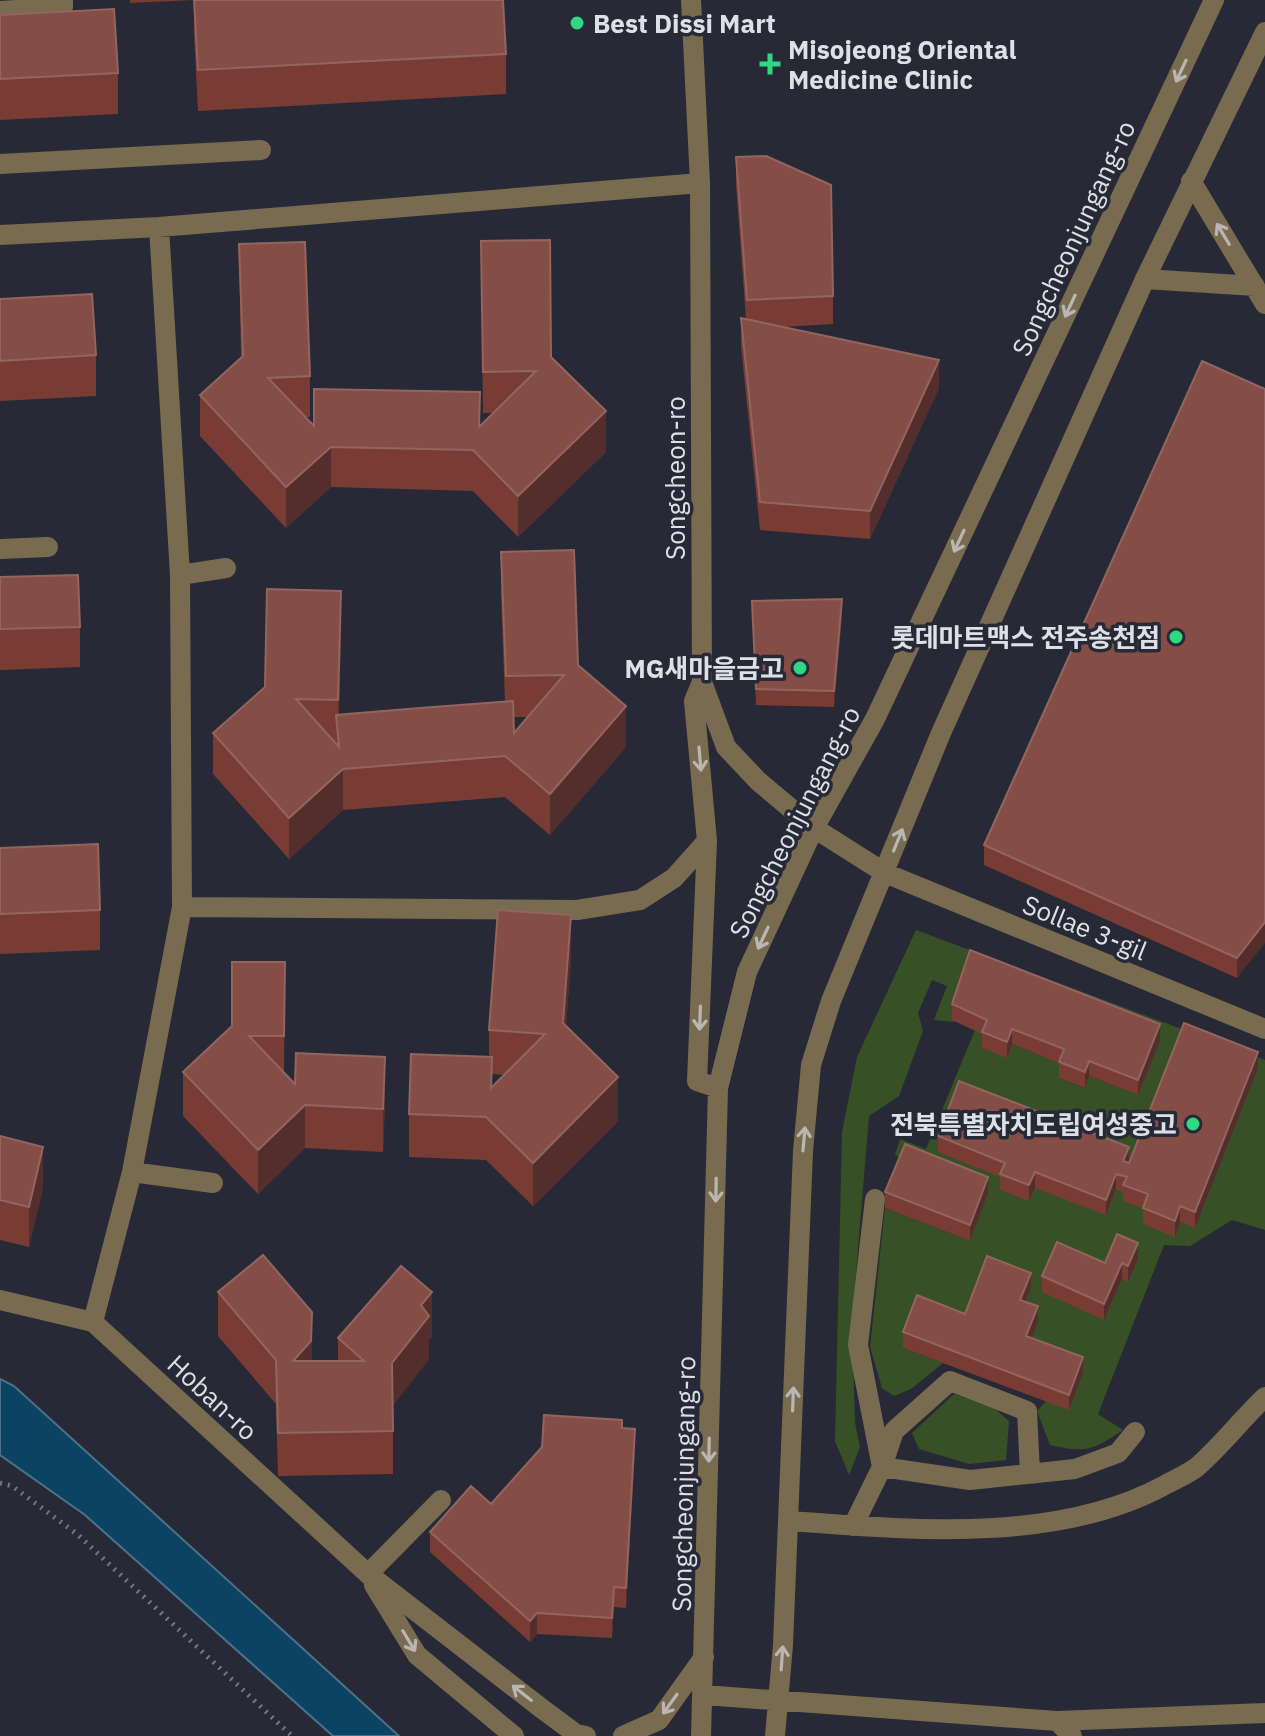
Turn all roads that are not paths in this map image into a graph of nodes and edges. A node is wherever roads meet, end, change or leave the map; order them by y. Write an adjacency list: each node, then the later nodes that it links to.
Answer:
1 (63, 0): 4 (street)
2 (691, 0): 9 (street, Songcheon-ro)
3 (1214, 0): 19 (street, Songcheonjungang-ro, one-way to 19)
4 (0, 11)
5 (1265, 32): 8 (street)
6 (261, 150): 7 (street)
7 (0, 164)
8 (1191, 181): 12 (street); 13 (street, one-way to 8)
9 (700, 183): 10 (street); 18 (street, Songcheon-ro)
10 (159, 227): 11 (street); 17 (street)
11 (0, 235)
12 (1145, 279): 13 (street); 21 (street, one-way to 12)
13 (1260, 295)
14 (48, 547): 15 (street)
15 (0, 549)
16 (226, 568): 17 (street)
17 (180, 575): 22 (street)
18 (702, 682): 19 (street, Songcheon-ro); 20 (street, one-way to 20)
19 (814, 828): 21 (street, Songcheon-ro); 24 (street, Songcheonjungang-ro, one-way to 24)
20 (707, 841): 22 (street); 24 (street, one-way to 24)
21 (885, 873): 23 (street, Sollae 3-gil); 35 (street, one-way to 21)
22 (182, 907): 25 (street)
23 (1265, 1028)
24 (718, 1088): 38 (street, Songcheonjungang-ro, one-way to 38)
25 (132, 1172): 26 (street); 29 (street)
26 (213, 1183)
27 (875, 1199): 32 (street)
28 (0, 1300): 29 (street, Hoban-ro)
29 (93, 1322): 37 (street, Hoban-ro)
30 (1265, 1397): 36 (street)
31 (1135, 1432): 33 (street)
32 (882, 1467): 33 (street); 33 (street); 36 (street)
33 (1030, 1473)
34 (441, 1500): 37 (street)
35 (789, 1521): 36 (street); 40 (street, one-way to 35)
36 (853, 1526)
37 (368, 1574): 43 (street, Hoban-ro, one-way to 43); 44 (street, Hoban-ro, one-way to 37)
38 (704, 1657): 39 (street, Songcheonjungang-ro); 45 (street, one-way to 45)
39 (704, 1695): 40 (street); 46 (street, Songcheonjungang-ro)
40 (779, 1701): 42 (street); 47 (street)
41 (1265, 1713): 42 (street)
42 (1057, 1721): 48 (street)
43 (514, 1736)
44 (586, 1736)
45 (623, 1736)
46 (701, 1736)
47 (775, 1736)
48 (1072, 1736)

